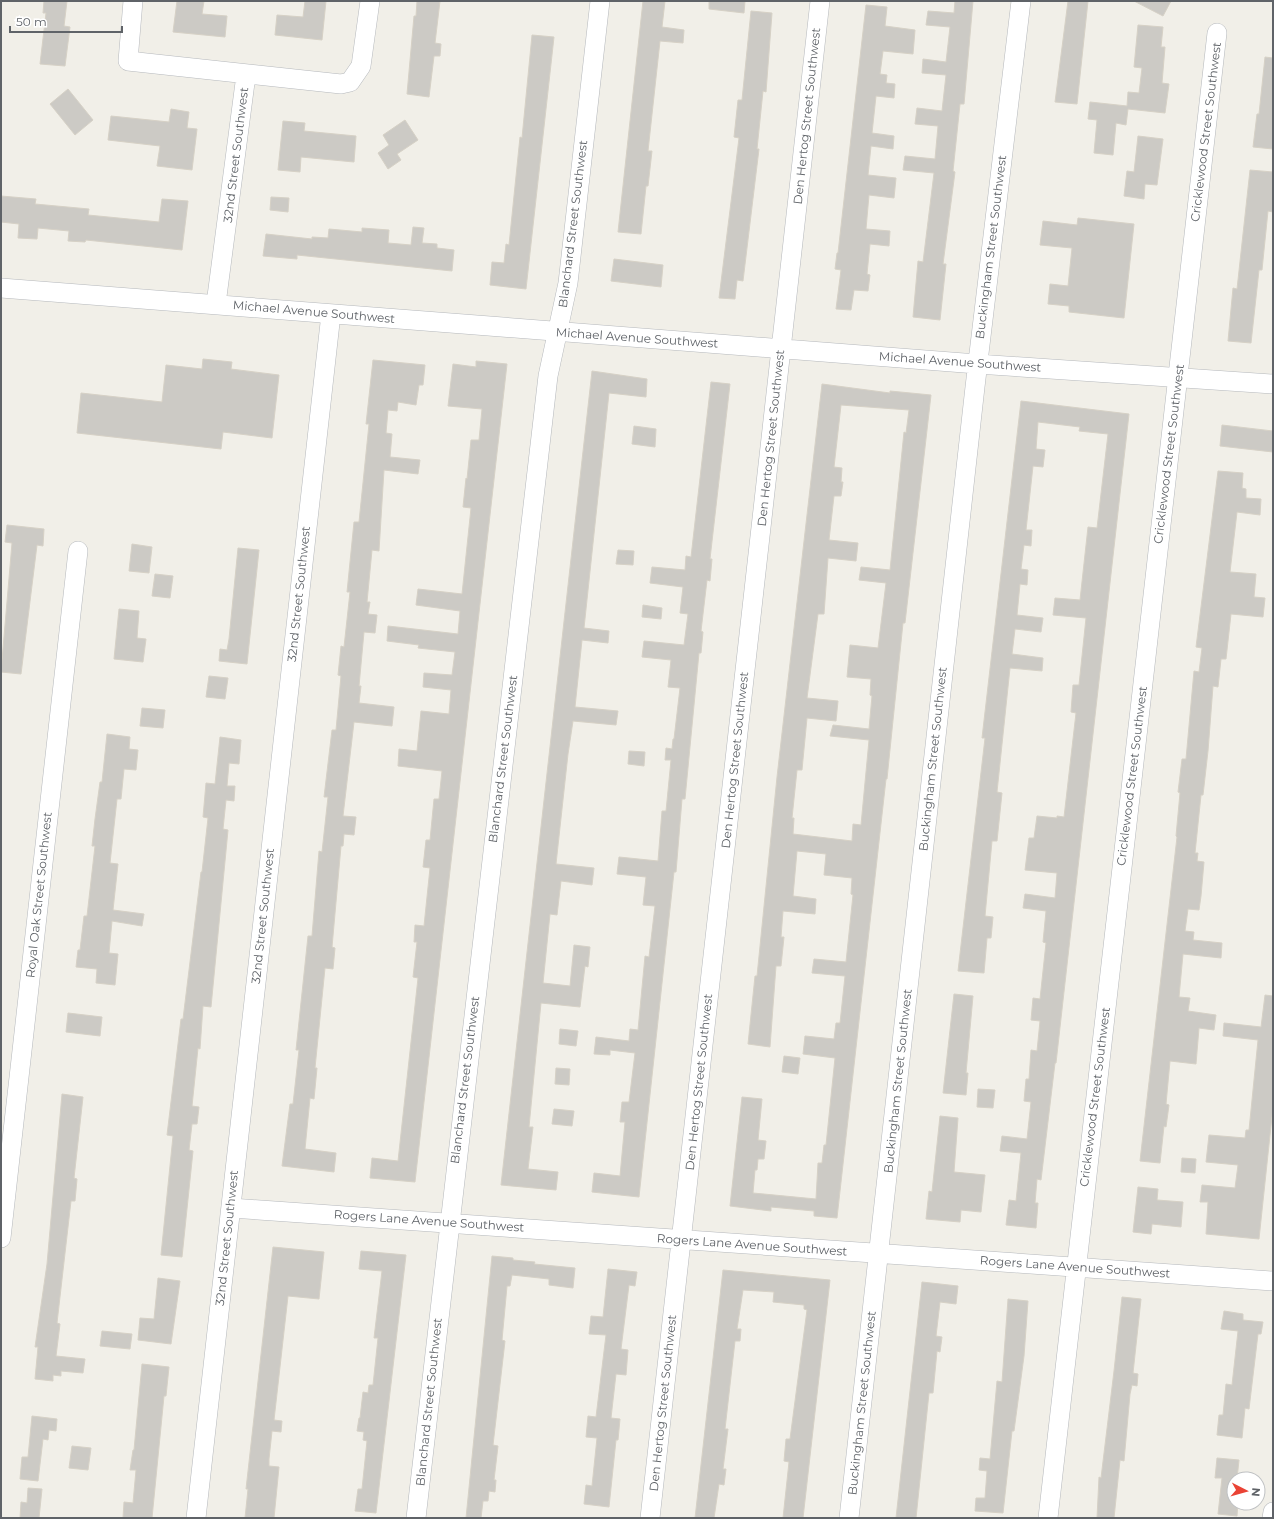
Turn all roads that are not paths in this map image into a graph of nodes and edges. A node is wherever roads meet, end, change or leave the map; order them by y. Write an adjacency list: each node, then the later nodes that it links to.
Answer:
1 (133, 1): 7 (street)
2 (370, 1): 7 (street, 32nd Street Southwest)
3 (600, 1): 11 (street, Blanchard Street Southwest)
4 (820, 1): 12 (street, Den Hertog Street Southwest)
5 (1021, 1): 13 (street, Buckingham Street Southwest)
6 (1217, 33): 14 (street, Cricklewood Street Southwest)
7 (246, 75): 9 (street, 32nd Street Southwest)
8 (1, 288): 9 (street, Michael Avenue Southwest)
9 (216, 304): 10 (street, Michael Avenue Southwest)
10 (331, 314): 11 (street, Michael Avenue Southwest); 17 (street, 32nd Street Southwest)
11 (558, 332): 12 (street, Michael Avenue Southwest); 18 (street, Blanchard Street Southwest)
12 (781, 348): 13 (street, Michael Avenue Southwest); 20 (street, Den Hertog Street Southwest)
13 (977, 364): 14 (street, Michael Avenue Southwest); 21 (street, Buckingham Street Southwest)
14 (1178, 377): 15 (street, Michael Avenue Southwest); 22 (street, Cricklewood Street Southwest)
15 (1273, 384)
16 (78, 551): 19 (street, Royal Oak Street Southwest)
17 (231, 1208): 18 (street, Rogers Lane Avenue Southwest); 25 (street, 32nd Street Southwest)
18 (449, 1222): 20 (street, Rogers Lane Avenue Southwest); 26 (street, Blanchard Street Southwest)
19 (1, 1238)
20 (682, 1239): 21 (street, Rogers Lane Avenue Southwest); 27 (street, Den Hertog Street Southwest)
21 (878, 1254): 22 (street, Rogers Lane Avenue Southwest); 28 (street, Buckingham Street Southwest)
22 (1076, 1267): 23 (street, Rogers Lane Avenue Southwest); 29 (street, Cricklewood Street Southwest)
23 (1273, 1281)
24 (1273, 1512): 30 (street)
25 (196, 1518)
26 (416, 1518)
27 (650, 1518)
28 (849, 1518)
29 (1048, 1518)
30 (1272, 1518)

